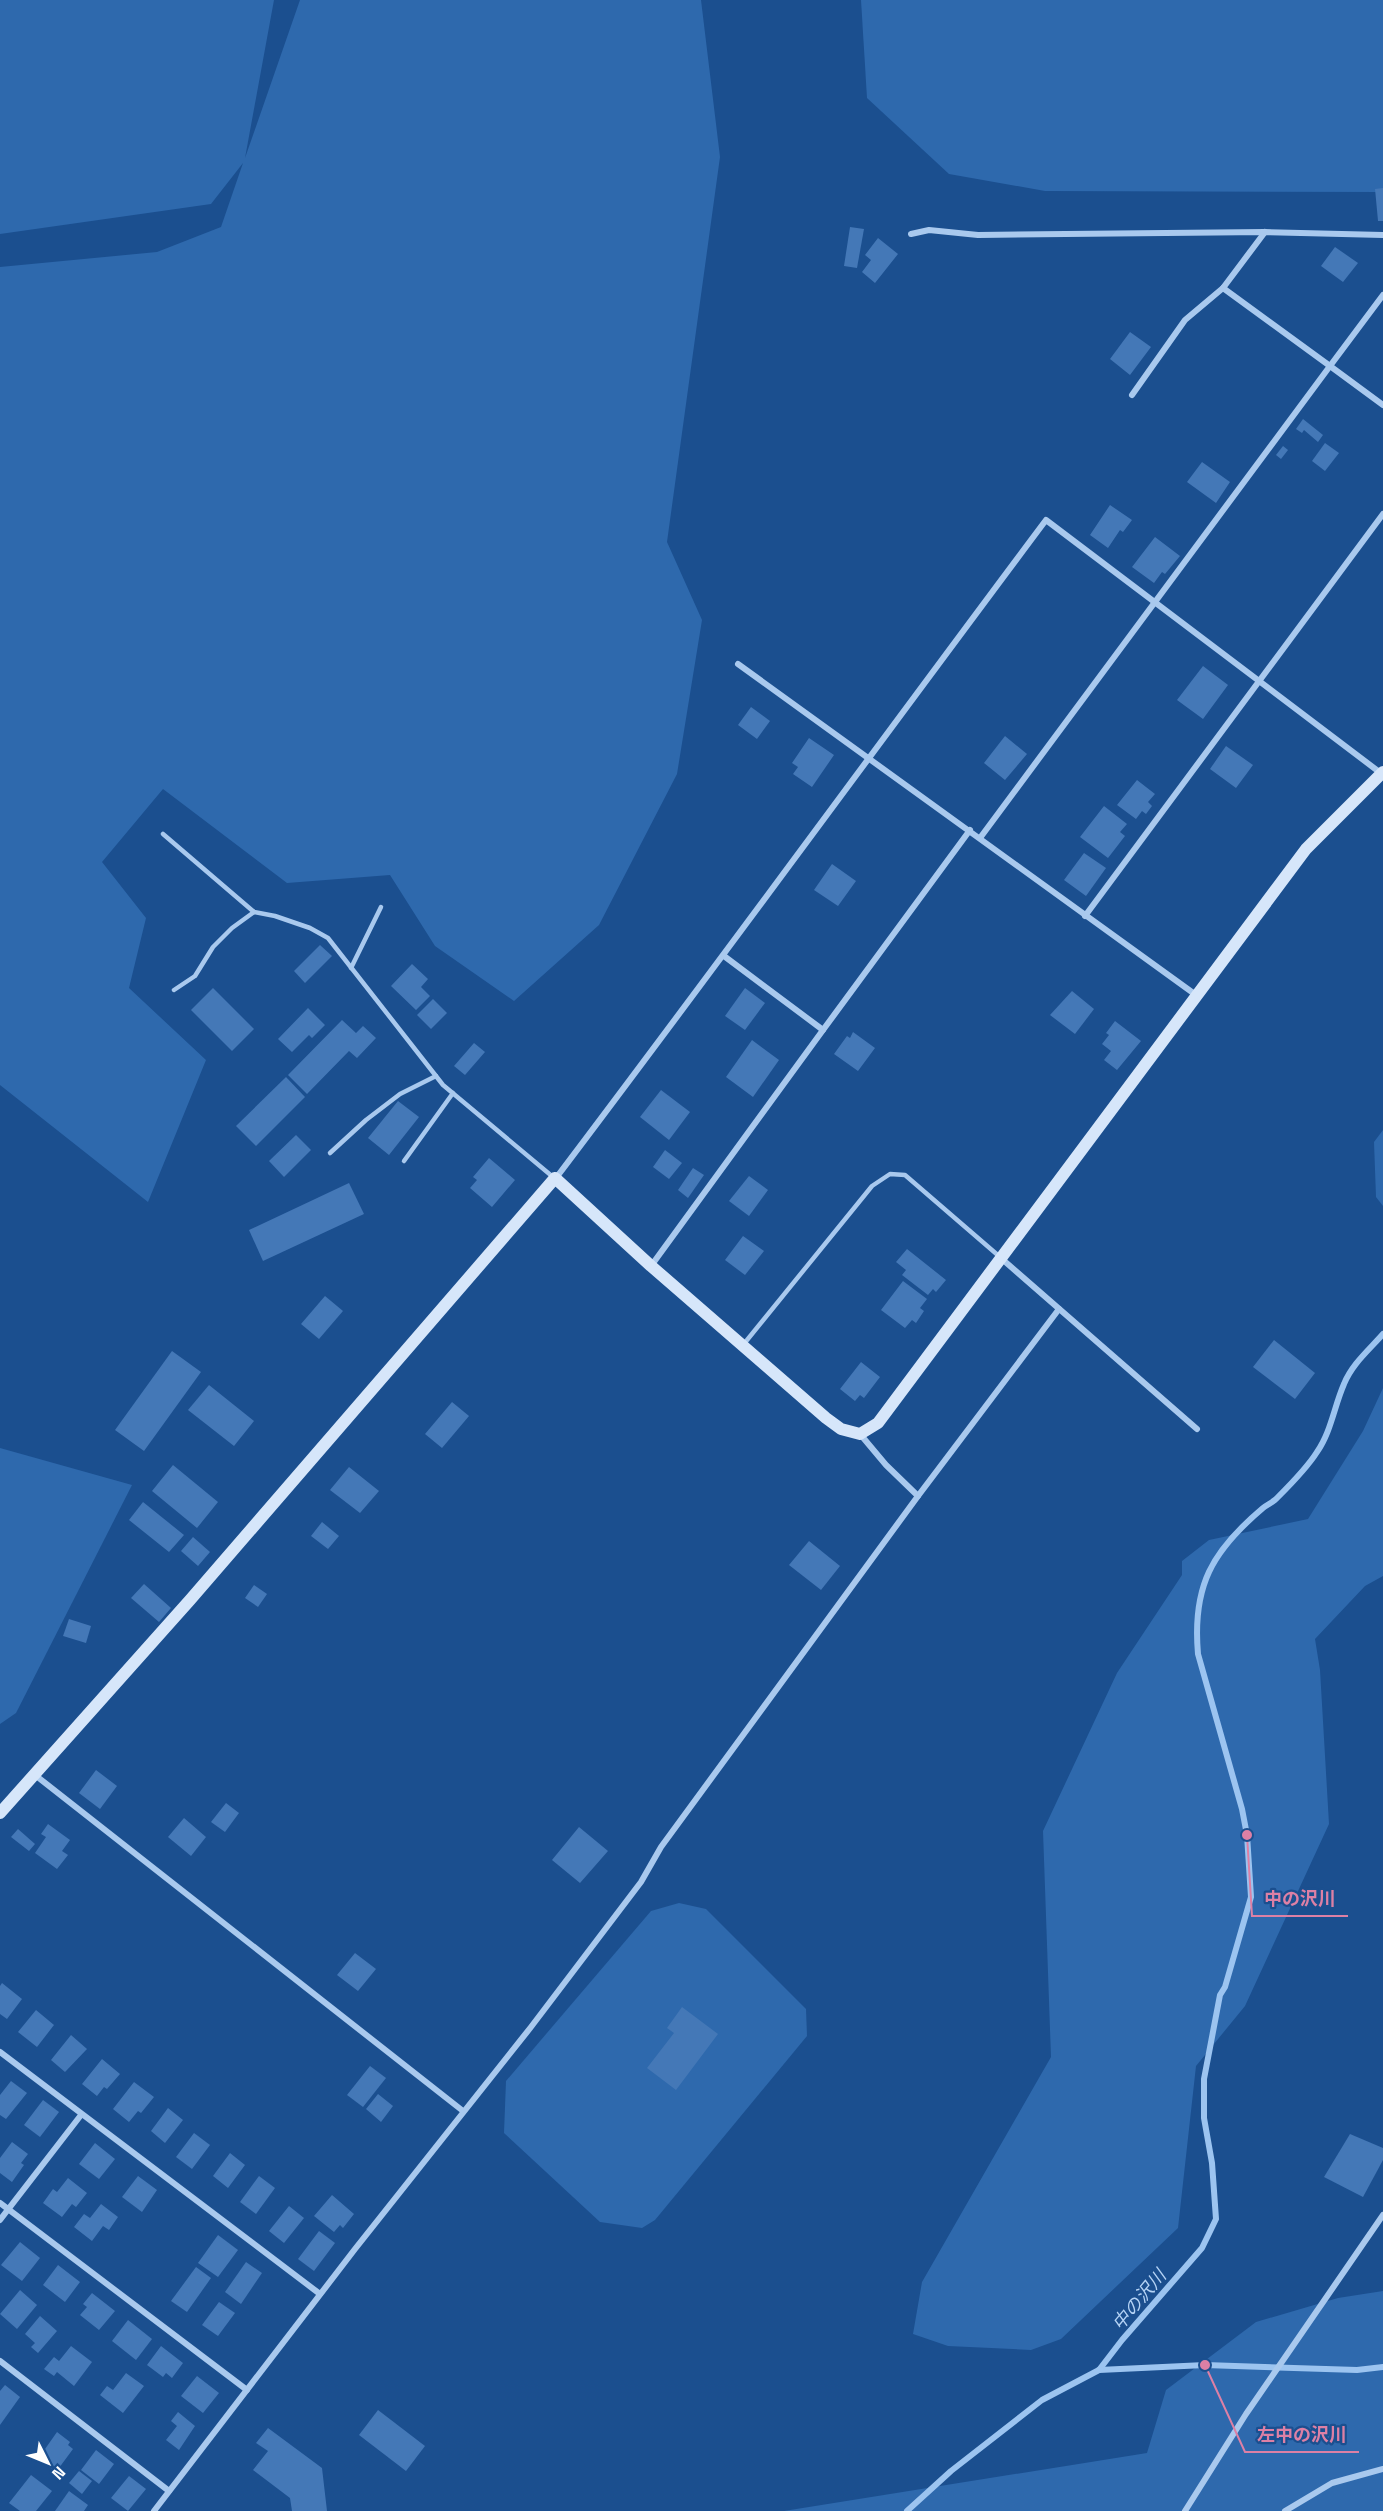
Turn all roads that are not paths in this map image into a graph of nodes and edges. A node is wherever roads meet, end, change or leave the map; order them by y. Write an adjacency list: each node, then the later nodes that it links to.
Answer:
1 (1266, 232): 2 (street); 3 (street); 4 (street)
2 (911, 234)
3 (1383, 235)
4 (1223, 288): 6 (street); 7 (street)
5 (1383, 295): 6 (street)
6 (1330, 366): 8 (street); 10 (street)
7 (1132, 395)
8 (1383, 405)
9 (1383, 514): 12 (street)
10 (1155, 601): 12 (street); 13 (street); 17 (street)
11 (738, 664): 13 (street)
12 (1259, 680): 14 (street); 20 (street)
13 (869, 757): 15 (street); 21 (street)
14 (1382, 773): 24 (street)
15 (970, 830): 17 (street); 25 (street)
16 (163, 834): 19 (lane)
17 (980, 838): 20 (street)
18 (381, 907): 22 (lane)
19 (254, 912): 22 (lane); 23 (lane)
20 (1085, 916): 24 (street)
21 (724, 956): 25 (street); 30 (street)
22 (351, 968): 26 (lane)
23 (174, 990)
24 (1196, 995): 31 (street)
25 (823, 1030): 32 (street)
26 (436, 1076): 27 (lane); 28 (lane)
27 (453, 1093): 29 (lane); 30 (lane)
28 (330, 1153)
29 (404, 1161)
30 (555, 1178): 32 (street); 38 (street)
31 (1002, 1259): 33 (street); 34 (lane); 36 (street)
32 (651, 1266): 34 (street)
33 (1059, 1309): 35 (street); 37 (street)
34 (742, 1346): 36 (street)
35 (1197, 1429)
36 (860, 1434): 37 (street)
37 (918, 1496): 41 (street)
38 (35, 1775): 39 (street); 41 (street)
39 (0, 1813)
40 (0, 2052): 42 (street)
41 (463, 2111): 47 (street)
42 (81, 2115): 44 (street); 47 (street)
43 (0, 2203): 44 (street)
44 (8, 2209): 46 (street); 49 (street)
45 (1383, 2215): 53 (street)
46 (0, 2220)
47 (320, 2294): 49 (street)
48 (0, 2361): 51 (street)
49 (247, 2390): 51 (street)
50 (1383, 2469): 54 (street)
51 (169, 2491): 52 (street)
52 (154, 2511)
53 (1185, 2511)
54 (1286, 2511)

